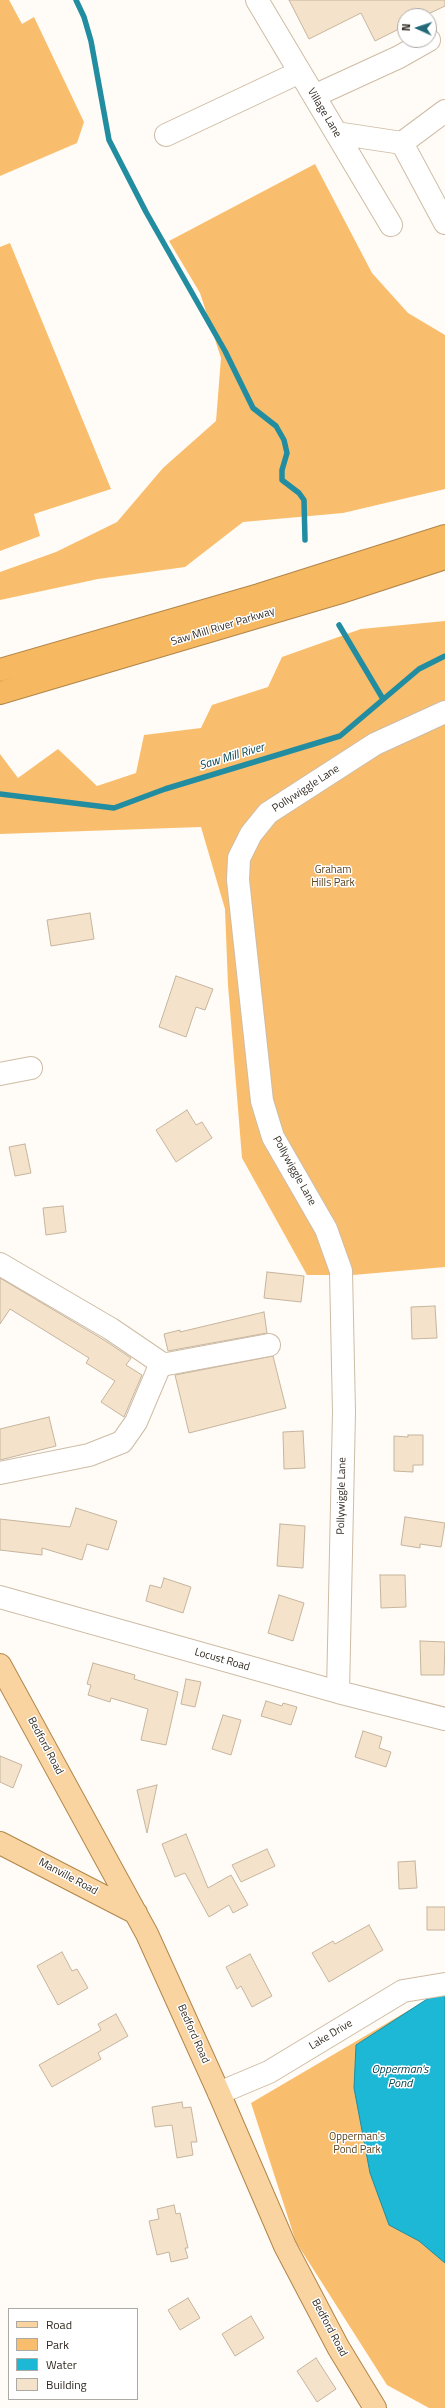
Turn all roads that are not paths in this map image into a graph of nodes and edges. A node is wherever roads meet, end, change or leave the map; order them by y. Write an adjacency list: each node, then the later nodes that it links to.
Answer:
1 (257, 0): 3 (street, Village Lane)
2 (415, 48): 4 (street)
3 (300, 72): 4 (street, Village Lane); 7 (street)
4 (314, 96): 6 (street, Village Lane)
5 (445, 110): 8 (street)
6 (336, 133): 8 (street); 10 (street, Village Lane)
7 (166, 135)
8 (402, 143): 9 (street)
9 (445, 223)
10 (391, 225)
11 (445, 536): 13 (highway, Saw Mill River Parkway)
12 (445, 558): 14 (highway, Saw Mill River Parkway)
13 (0, 670)
14 (0, 693)
15 (445, 712): 24 (street, Pollywiggle Lane)
16 (31, 1068): 17 (street)
17 (0, 1074)
18 (0, 1264): 20 (street)
19 (269, 1345): 20 (street)
20 (162, 1363): 21 (street)
21 (0, 1473)
22 (0, 1597): 24 (street, Locust Road)
23 (0, 1665): 27 (main road, Bedford Road)
24 (338, 1692): 25 (street, Locust Road)
25 (445, 1719)
26 (0, 1844): 27 (main road, Manville Road)
27 (136, 1913): 29 (main road, Bedford Road)
28 (445, 1984): 29 (street, Lake Drive)
29 (219, 2093): 30 (main road, Bedford Road)
30 (375, 2408)

